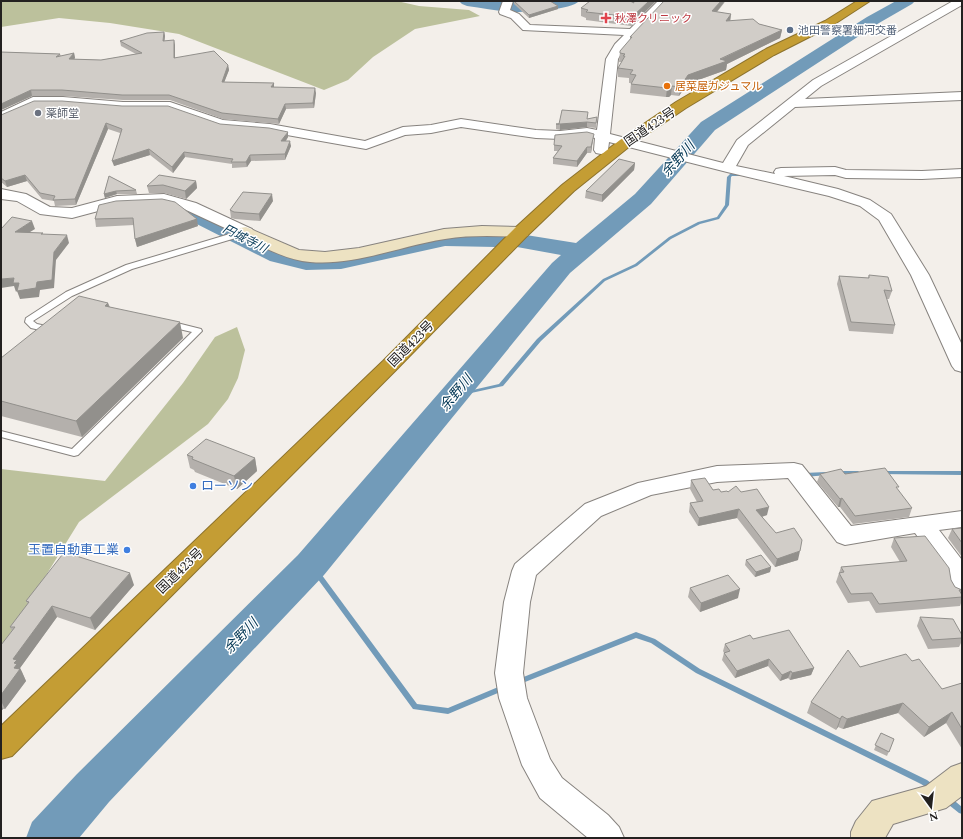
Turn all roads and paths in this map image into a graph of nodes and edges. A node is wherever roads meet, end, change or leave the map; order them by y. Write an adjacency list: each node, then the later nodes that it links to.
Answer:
1 (508, 1): 5 (street)
2 (664, 1): 5 (street)
3 (865, 1): 10 (highway, 国道423号)
4 (961, 1): 7 (street)
5 (633, 32): 9 (street)
6 (962, 96): 7 (street)
7 (791, 103): 12 (street)
8 (1, 117): 9 (street)
9 (602, 137): 10 (street); 11 (street)
10 (625, 143): 11 (highway, 国道423号); 12 (street)
11 (610, 156): 17 (highway, 国道423号)
12 (723, 167): 13 (street)
13 (746, 172): 14 (street); 20 (street)
14 (962, 173)
15 (1, 194): 16 (street)
16 (246, 232): 17 (street); 19 (lane)
17 (521, 232): 25 (highway, 国道423号)
18 (160, 322): 21 (lane)
19 (41, 340)
20 (962, 366)
21 (1, 434)
22 (962, 519): 23 (street)
23 (921, 524): 24 (street); 27 (street)
24 (962, 588)
25 (1, 746)
26 (962, 777): 28 (street)
27 (608, 838)
28 (868, 838)

